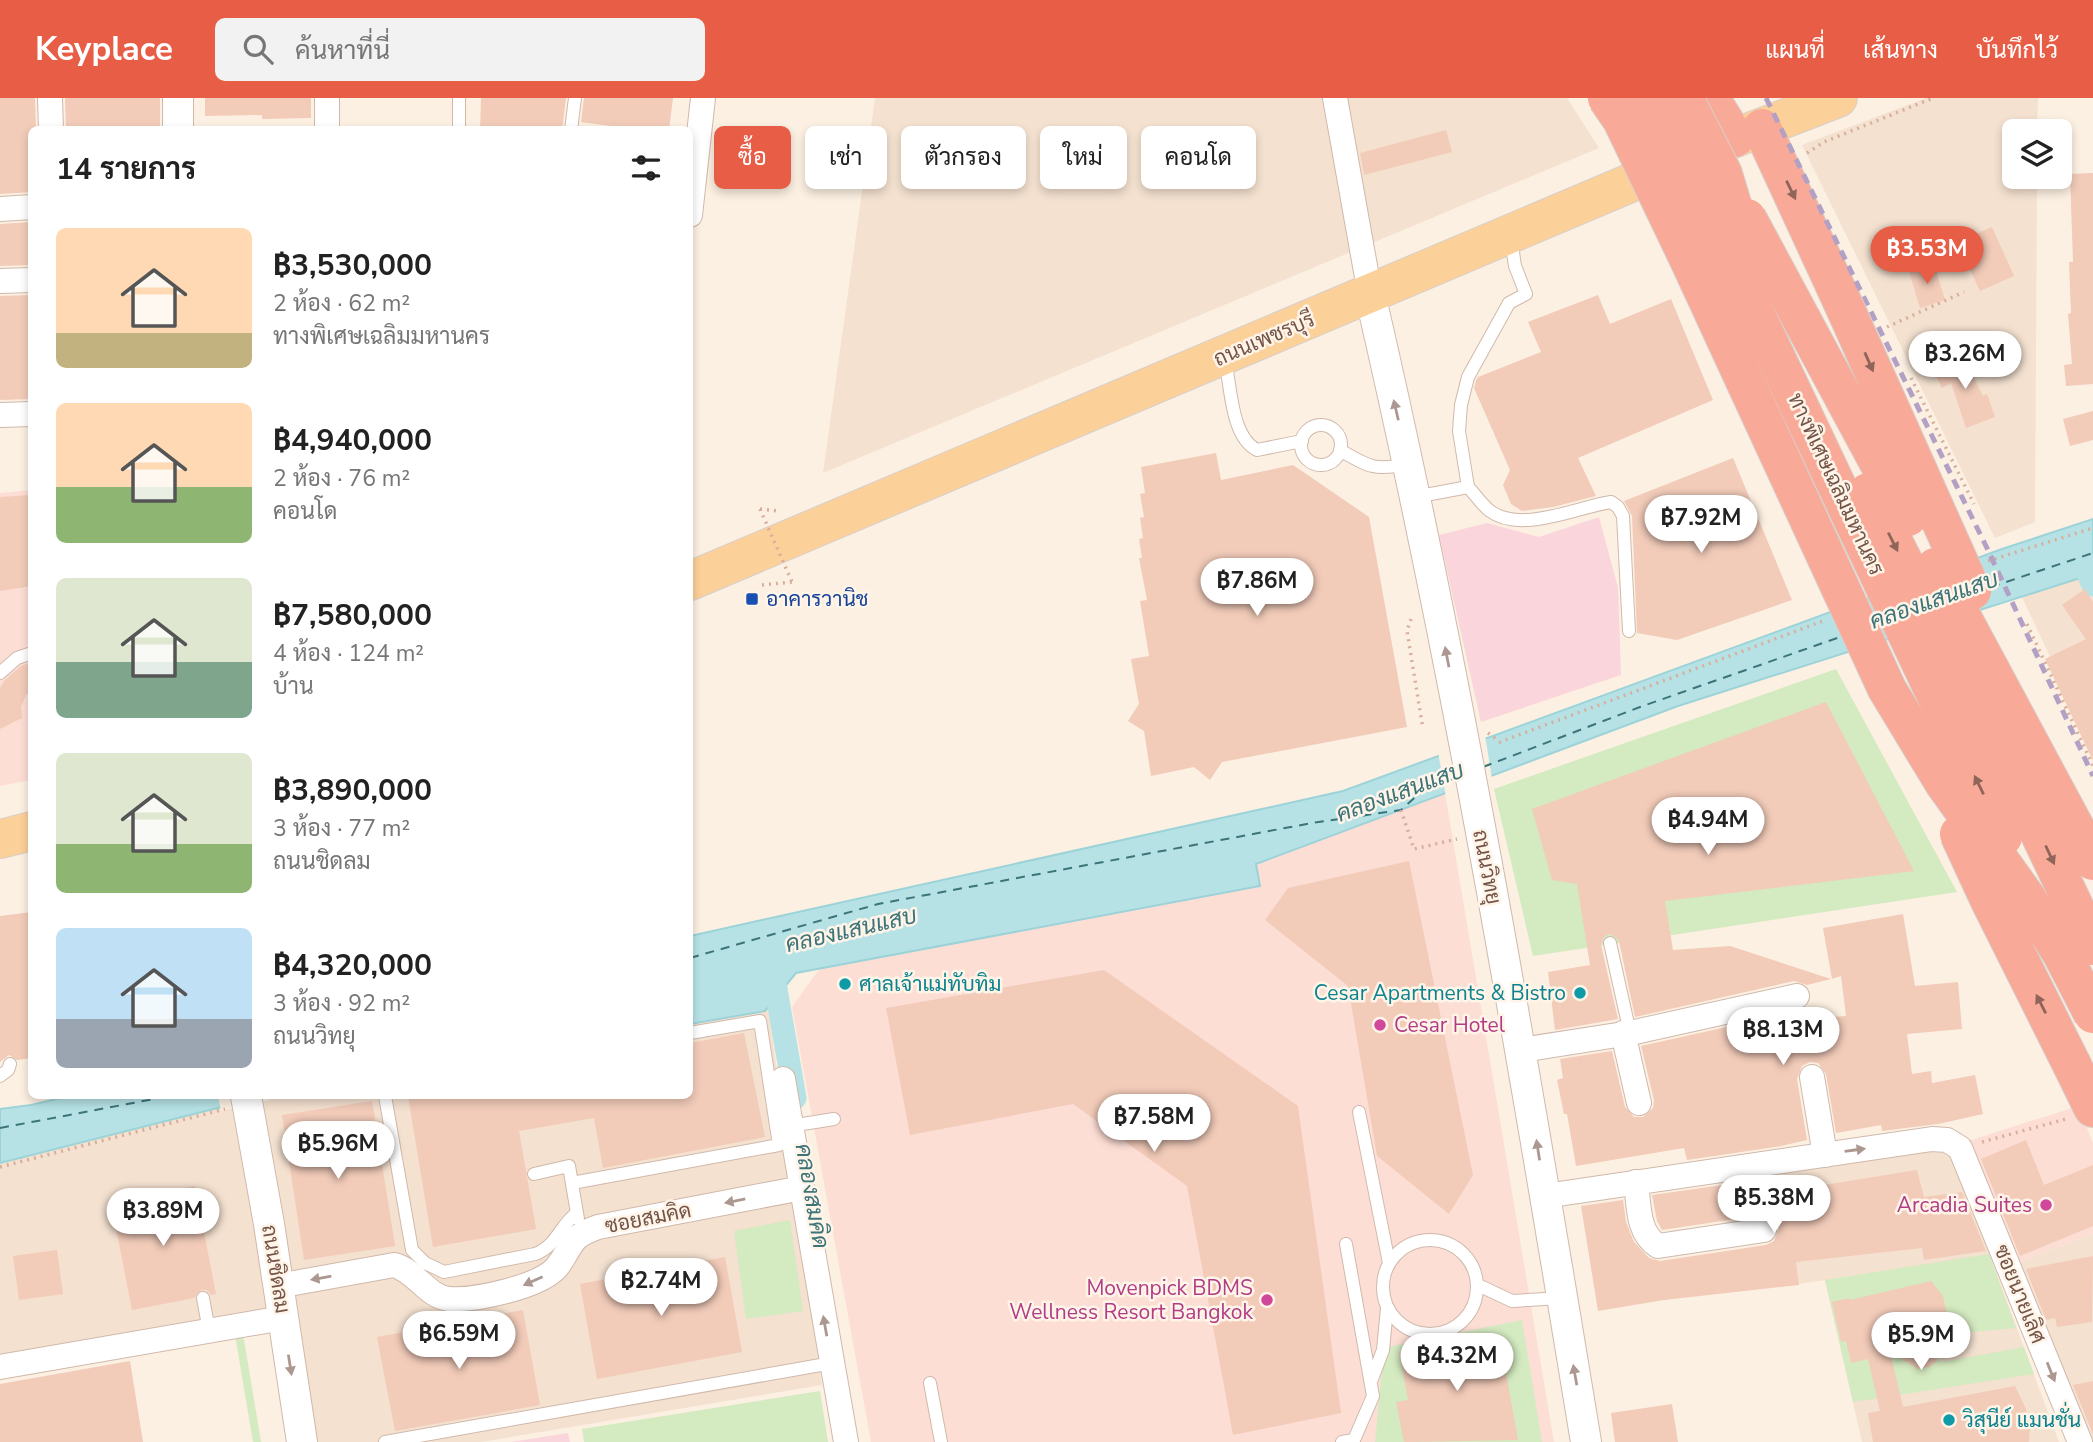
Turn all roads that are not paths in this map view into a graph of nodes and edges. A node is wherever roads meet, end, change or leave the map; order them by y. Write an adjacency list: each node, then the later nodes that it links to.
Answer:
1 (50, 98): 15 (street)
2 (178, 98): 16 (street)
3 (327, 98): 17 (street)
4 (459, 98): 18 (lane)
5 (575, 98): 19 (lane)
6 (703, 98): 21 (street)
7 (1335, 98): 29 (street)
8 (1588, 98): 26 (highway, bridge)
9 (1607, 98): 26 (highway, bridge)
10 (1646, 98): 50 (highway, ทางพิเศษเฉลิมมหานคร, one-way to 10, bridge)
11 (1672, 98): 20 (highway)
12 (1684, 98): 20 (highway, ทางพิเศษเฉลิมมหานคร, bridge)
13 (1710, 98): 20 (highway)
14 (1838, 98): 20 (main road, ถนนเพชรบุรี)
15 (51, 126)
16 (178, 126)
17 (327, 126)
18 (459, 126)
19 (572, 126)
20 (1744, 141): 22 (main road, ถนนเพชรบุรี); 44 (highway, one-way to 44, bridge); 45 (highway, bridge); 47 (highway, ทางพิเศษเฉลิมมหานคร, one-way to 47, bridge)
21 (693, 164)
22 (1665, 169): 25 (main road, ถนนเพชรบุรี); 62 (highway, one-way to 22, bridge)
23 (28, 207): 24 (street)
24 (0, 209)
25 (1511, 235): 29 (main road, ถนนเพชรบุรี); 36 (lane)
26 (1691, 264): 49 (highway, bridge)
27 (28, 280): 28 (street)
28 (0, 281)
29 (1370, 294): 30 (main road, ถนนเพชรบุรี); 35 (street, ถนนวิทยุ, one-way to 29)
30 (1224, 356): 33 (lane); 38 (main road, ถนนเพชรบุรี)
31 (28, 414): 32 (street)
32 (0, 415)
33 (1302, 440): 34 (lane); 34 (lane)
34 (1340, 450): 35 (lane)
35 (1409, 464): 37 (street, ถนนวิทยุ)
36 (1468, 487): 37 (lane); 39 (lane)
37 (1415, 497): 53 (street, ถนนวิทยุ, one-way to 37)
38 (693, 580)
39 (1629, 631)
40 (28, 654): 41 (lane)
41 (0, 673)
42 (28, 832): 43 (main road)
43 (0, 839)
44 (2093, 851)
45 (2093, 861)
46 (1611, 943): 52 (lane)
47 (2093, 946)
48 (1797, 996): 52 (street)
49 (2093, 1014)
50 (2093, 1024)
51 (693, 1032): 68 (lane)
52 (1627, 1033): 53 (street); 60 (street)
53 (1521, 1050): 70 (street, ถนนวิทยุ, one-way to 53)
54 (10, 1065): 55 (lane)
55 (0, 1076)
56 (1812, 1077): 65 (street)
57 (783, 1079): 64 (street)
58 (386, 1099): 71 (lane)
59 (247, 1100): 76 (street, ถนนชิดลม)
60 (1639, 1103)
61 (1359, 1112): 74 (lane)
62 (2080, 1114)
63 (834, 1119): 64 (lane)
64 (790, 1126): 69 (street)
65 (1825, 1155): 67 (street); 92 (street, ซอยนายเลิศ, one-way to 92)
66 (534, 1174): 68 (lane)
67 (1636, 1182): 70 (street); 72 (street)
68 (572, 1183): 71 (lane)
69 (802, 1188): 71 (street, ซอยสมคิด, one-way to 71); 82 (street, one-way to 69)
70 (1545, 1196): 78 (street, ถนนวิทยุ)
71 (579, 1223): 76 (street, ซอยสมคิด, one-way to 76)
72 (1764, 1230)
73 (1346, 1244): 84 (lane)
74 (1389, 1263): 75 (lane); 79 (lane)
75 (1478, 1285): 78 (lane); 79 (lane)
76 (278, 1286): 80 (street, ถนนชิดลม)
77 (203, 1298): 81 (lane)
78 (1562, 1298): 91 (street, ถนนวิทยุ, one-way to 78)
79 (1387, 1308): 84 (lane)
80 (283, 1318): 81 (street); 86 (street, ถนนชิดลม, one-way to 86)
81 (209, 1331): 83 (street)
82 (832, 1363): 87 (lane); 88 (street)
83 (0, 1367)
84 (1372, 1380): 90 (lane)
85 (930, 1383): 89 (lane)
86 (302, 1442)
87 (385, 1442)
88 (846, 1442)
89 (941, 1442)
90 (1342, 1442)
91 (1587, 1442)
92 (2080, 1442)

